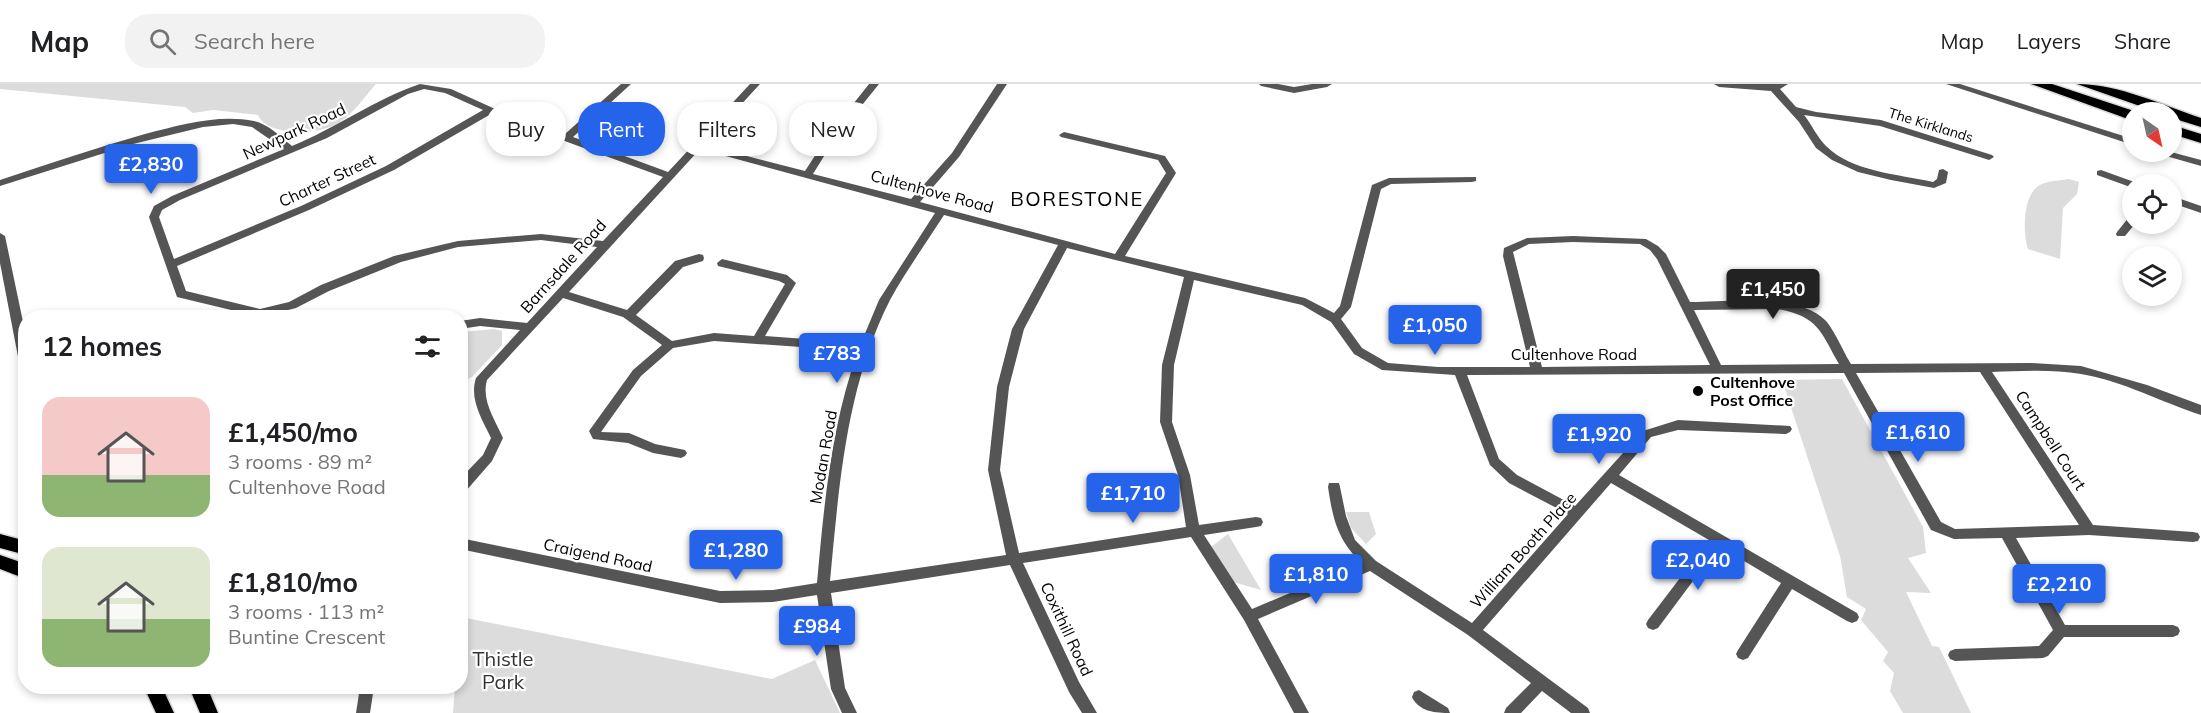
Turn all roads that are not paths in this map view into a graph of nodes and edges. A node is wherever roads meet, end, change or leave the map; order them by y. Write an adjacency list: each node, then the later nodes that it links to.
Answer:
1 (626, 84): 22 (street)
2 (754, 84): 12 (street, Barnsdale Road)
3 (874, 84): 33 (street)
4 (1002, 84): 38 (street)
5 (1264, 84): 6 (street)
6 (1327, 84)
7 (1719, 84): 11 (street)
8 (1951, 84): 23 (street)
9 (2038, 84): 17 (highway)
10 (2084, 84): 13 (highway)
11 (1778, 86): 15 (street)
12 (738, 102)
13 (2138, 102)
14 (486, 108): 25 (street, Newpark Road)
15 (1793, 109): 28 (street, The Kirklands); 31 (street)
16 (486, 112): 49 (street, Charter Street)
17 (2122, 112)
18 (2182, 117): 19 (highway)
19 (2201, 123)
20 (2182, 132): 24 (highway)
21 (1064, 135): 46 (street)
22 (567, 138): 34 (street, Newpark Road)
23 (2122, 138)
24 (2201, 139)
25 (292, 150): 37 (street); 49 (street, Newpark Road)
26 (688, 156): 34 (street, Barnsdale Road)
27 (737, 156): 33 (street, Cultenhove Road)
28 (1989, 157)
29 (2182, 158): 30 (street)
30 (2201, 163)
31 (1943, 172)
32 (2101, 173): 36 (street)
33 (808, 174): 38 (street, Cultenhove Road)
34 (669, 176): 43 (street, Barnsdale Road)
35 (1472, 179): 56 (street)
36 (2122, 181)
37 (0, 183)
38 (913, 203): 40 (street, Cultenhove Road)
39 (2182, 203): 41 (street)
40 (942, 210): 44 (street, Cultenhove Road); 62 (street, Modan Road)
41 (2201, 210)
42 (0, 236): 47 (street)
43 (605, 244): 51 (street, Barnsdale Road); 54 (street, Newpark Road)
44 (1064, 244): 46 (street, Cultenhove Road); 84 (street, Coxithill Road)
45 (699, 258): 55 (street)
46 (1118, 258): 50 (street, Cultenhove Road)
47 (2, 260): 59 (street)
48 (722, 263): 60 (street)
49 (171, 264): 53 (street, Newpark Road)
50 (1190, 274): 56 (street, Cultenhove Road); 76 (street)
51 (561, 293): 55 (street); 58 (street, Barnsdale Road)
52 (1686, 306): 63 (street); 65 (street); 67 (street)
53 (248, 310)
54 (272, 310)
55 (629, 315): 61 (street)
56 (1335, 319): 66 (street, Cultenhove Road)
57 (468, 324): 58 (street)
58 (529, 327): 72 (street, Barnsdale Road)
59 (18, 331)
60 (757, 341): 61 (street); 62 (street)
61 (670, 345): 70 (street)
62 (865, 347): 89 (street, Modan Road)
63 (1845, 368): 64 (street, Cultenhove Road); 65 (street, Cultenhove Road); 78 (street)
64 (1984, 369): 68 (street, Cultenhove Road); 77 (street, Campbell Court)
65 (1718, 370): 67 (street, Cultenhove Road)
66 (1460, 371): 67 (street, Cultenhove Road); 74 (street)
67 (1537, 371)
68 (2201, 410)
69 (1786, 429): 71 (street, William Booth Place)
70 (681, 453)
71 (1610, 476): 74 (street, William Booth Place); 80 (street)
72 (468, 479)
73 (1334, 487): 86 (street)
74 (1577, 513): 95 (street, William Booth Place)
75 (1256, 522): 76 (street, Craigend Road)
76 (1193, 530): 84 (street, Craigend Road); 90 (street)
77 (2089, 530): 78 (street); 79 (street)
78 (2006, 533): 93 (street)
79 (2193, 537)
80 (1717, 539): 88 (street); 92 (street)
81 (0, 541): 83 (main road)
82 (468, 545): 89 (street, Craigend Road)
83 (18, 546)
84 (1014, 559): 89 (street, Craigend Road); 107 (street, Coxithill Road)
85 (0, 562): 87 (main road)
86 (1371, 564): 90 (street); 95 (street)
87 (18, 569)
88 (1790, 581): 91 (street); 96 (street)
89 (823, 588): 106 (street, Modan Road)
90 (1249, 616): 108 (street)
91 (1852, 617)
92 (1653, 624)
93 (2061, 631): 94 (street); 97 (street)
94 (2173, 631)
95 (1473, 632): 98 (street)
96 (1743, 654)
97 (1955, 655)
98 (1542, 681): 110 (street); 111 (street)
99 (156, 694): 103 (main road)
100 (201, 694): 104 (main road)
101 (366, 694): 105 (street)
102 (1419, 698): 109 (street)
103 (165, 713)
104 (209, 713)
105 (363, 713)
106 (850, 713)
107 (1090, 713)
108 (1302, 713)
109 (1443, 713)
110 (1511, 713)
111 (1583, 713)

